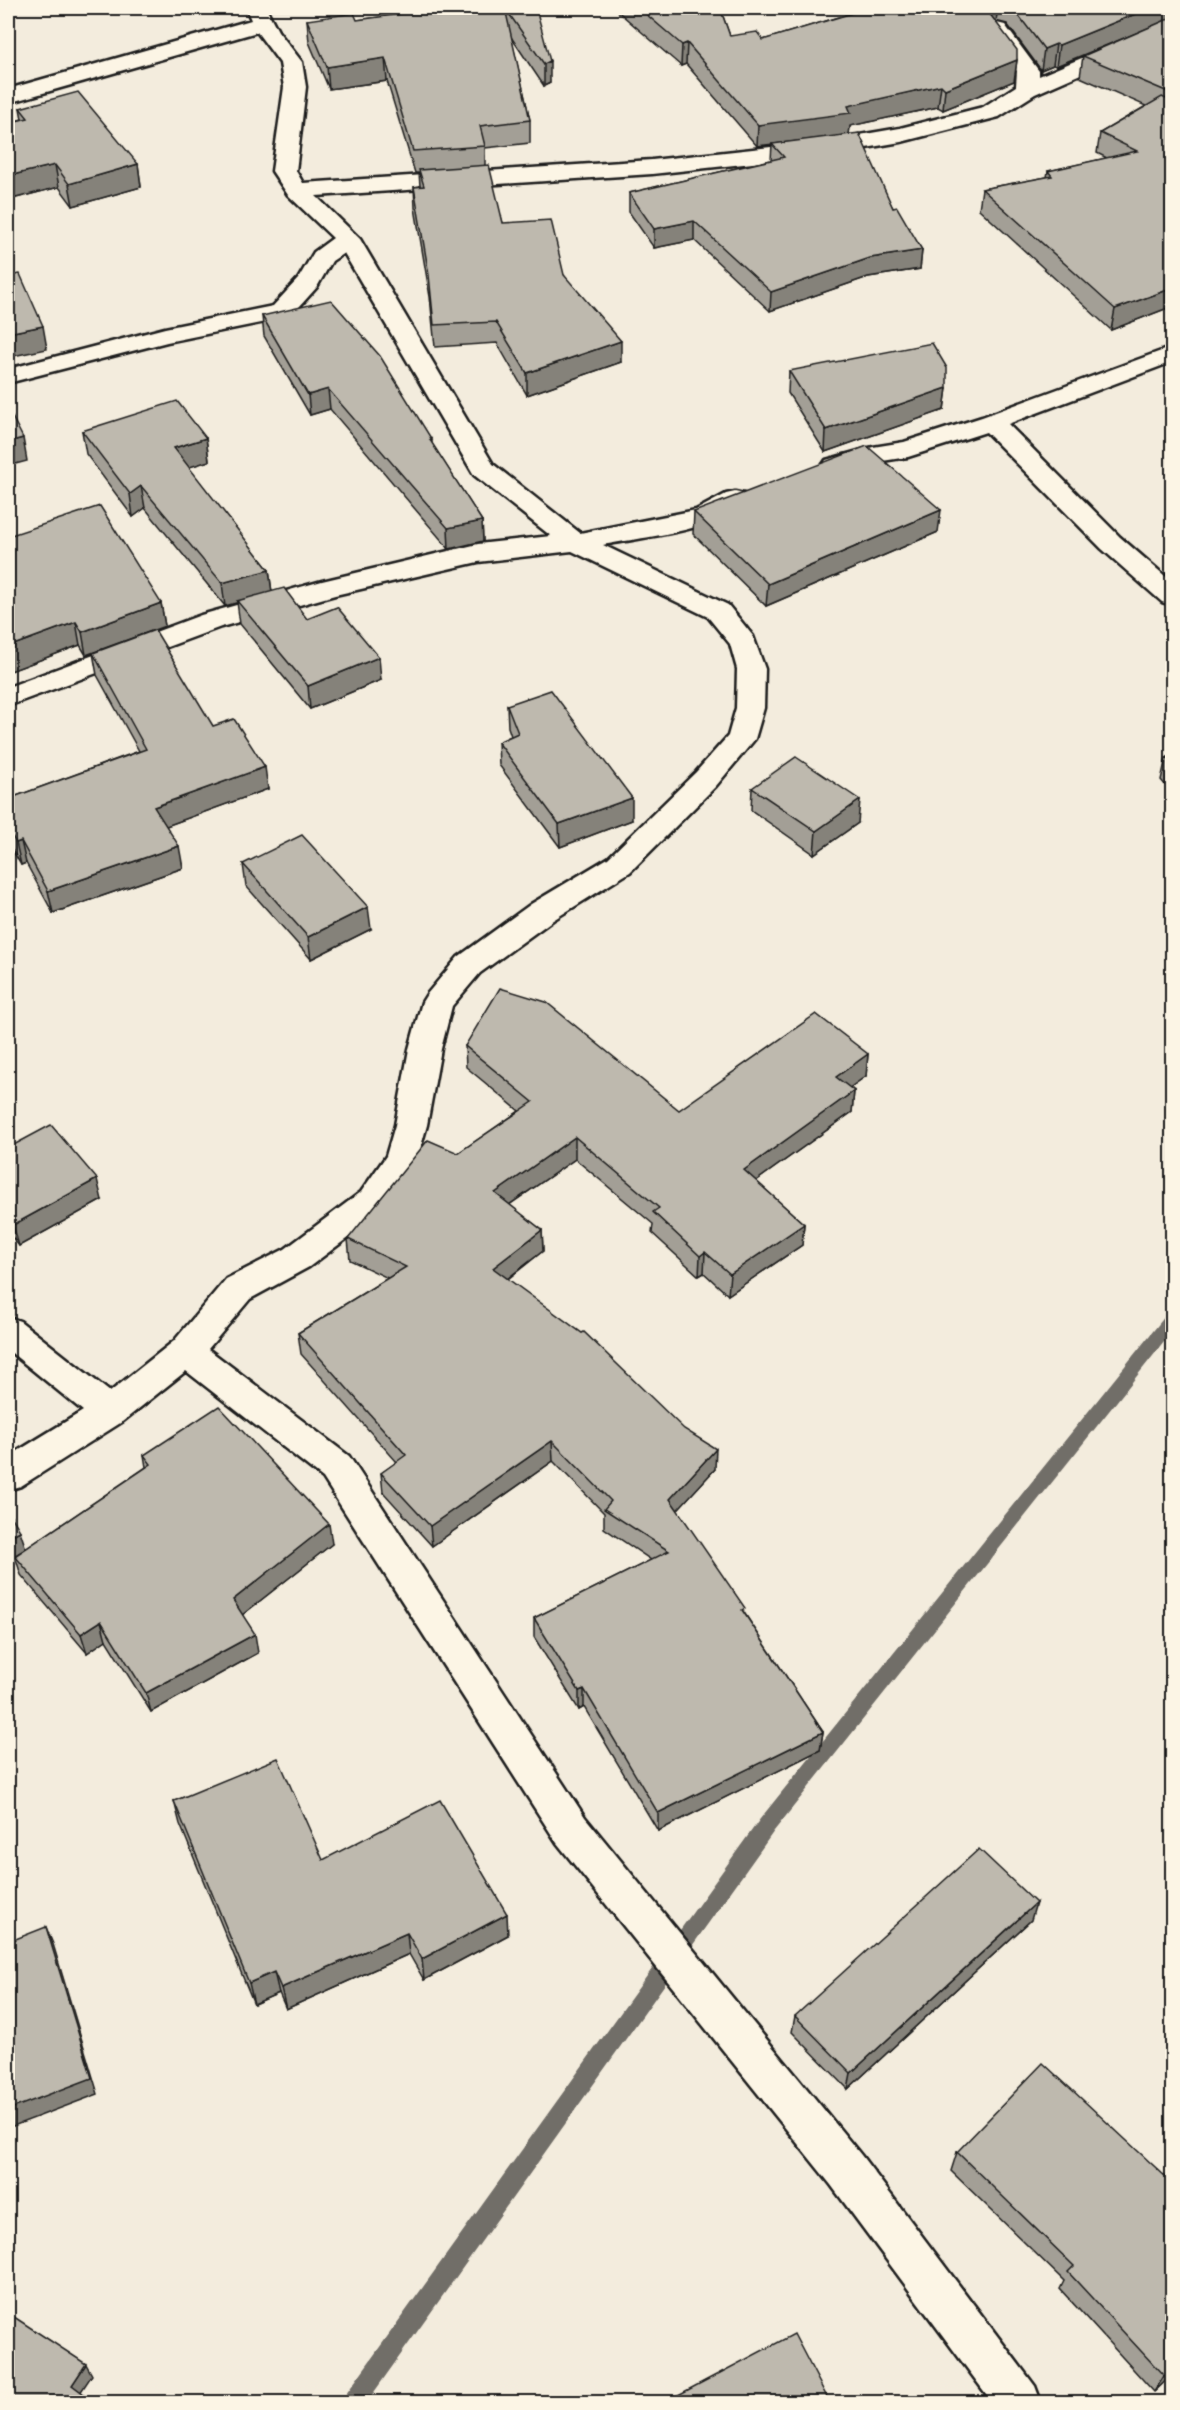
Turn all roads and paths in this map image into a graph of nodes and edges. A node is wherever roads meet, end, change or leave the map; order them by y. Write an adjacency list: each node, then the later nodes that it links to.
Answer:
1 (260, 15): 5 (street); 6 (street)
2 (1173, 26): 4 (street)
3 (997, 30): 4 (street)
4 (1027, 89): 6 (street)
5 (8, 96)
6 (296, 190): 7 (street)
7 (348, 239): 9 (street); 13 (street)
8 (1173, 354): 10 (street)
9 (8, 376)
10 (991, 422): 11 (street); 14 (street)
11 (812, 472)
12 (760, 489): 13 (street)
13 (575, 542): 15 (street); 17 (street)
14 (1173, 596)
15 (8, 697)
16 (8, 1331): 18 (street)
17 (186, 1351): 18 (street); 20 (street)
18 (110, 1412): 19 (street)
19 (8, 1475)
20 (1019, 2403)

